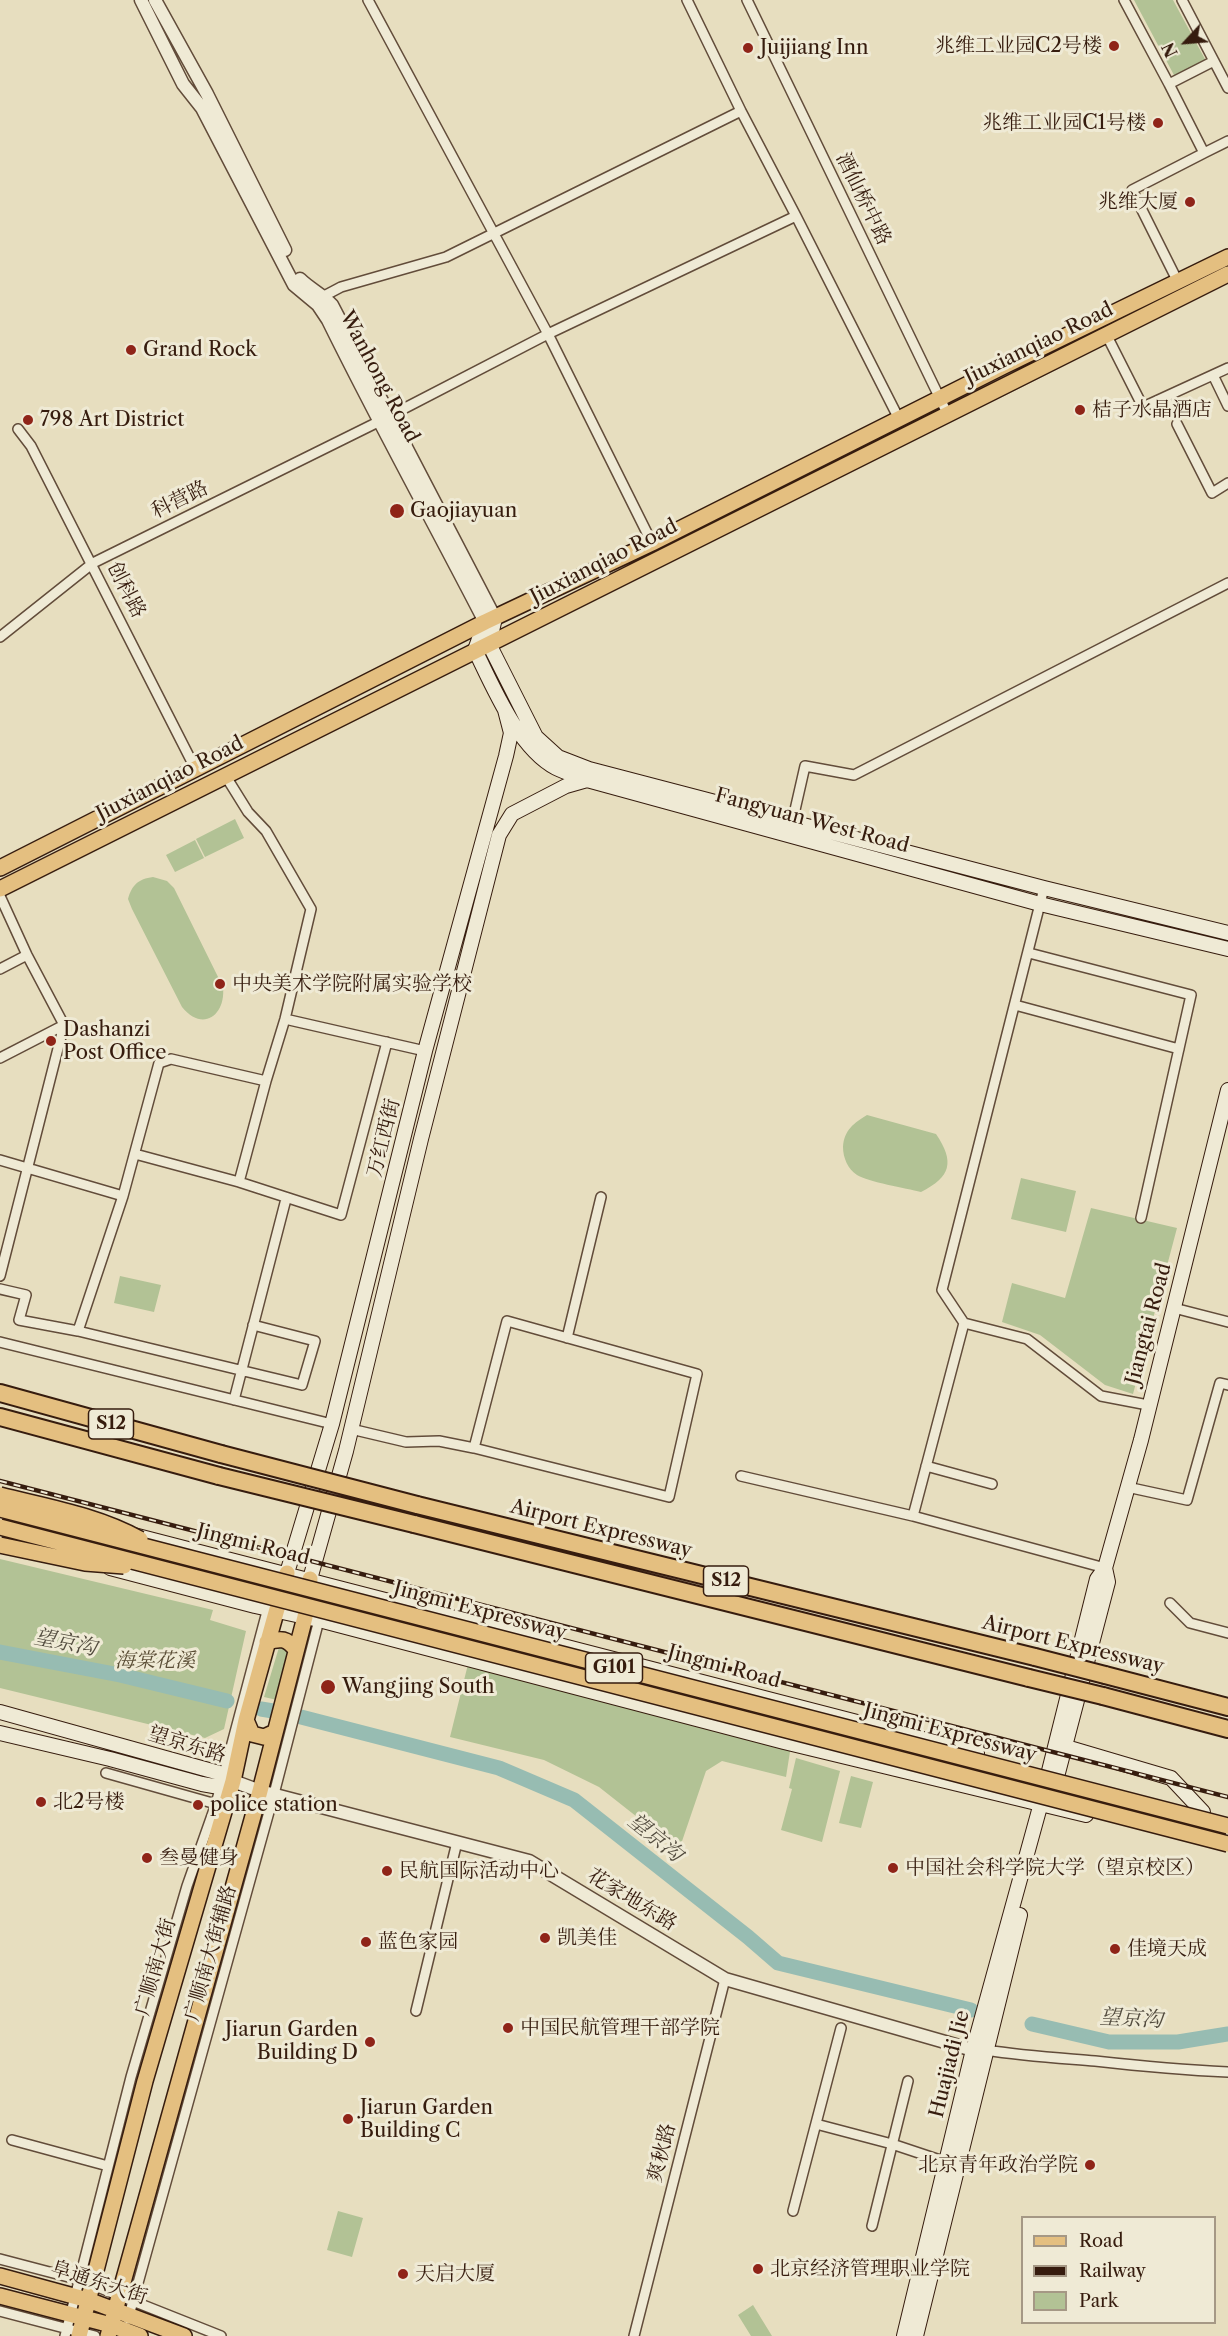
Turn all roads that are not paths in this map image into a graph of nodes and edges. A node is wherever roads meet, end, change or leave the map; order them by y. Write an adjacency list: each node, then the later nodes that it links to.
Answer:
1 (141, 0): 27 (street, Wanhong Road)
2 (155, 0): 19 (street, Wanhong Road)
3 (368, 0): 15 (street)
4 (687, 0): 11 (street)
5 (747, 0): 24 (street, 酒仙桥中路)
6 (1124, 0): 9 (street)
7 (1182, 0): 8 (street)
8 (1214, 61): 9 (street); 10 (street)
9 (1169, 84): 13 (street)
10 (1228, 88)
11 (741, 111): 14 (street); 15 (street)
12 (1228, 141): 13 (street)
13 (1204, 153): 18 (street)
14 (796, 216): 20 (street, 科营路); 28 (street)
15 (494, 233): 19 (street); 20 (street)
16 (1228, 257): 18 (main road, Jiuxianqiao Road)
17 (1228, 274): 21 (main road, Jiuxianqiao Road)
18 (1178, 282): 24 (main road, Jiuxianqiao Road)
19 (324, 296): 27 (street, Wanhong Road)
20 (548, 334): 27 (street, 科营路); 32 (street)
21 (1106, 334): 23 (street); 26 (main road, Jiuxianqiao Road)
22 (1228, 368): 23 (street)
23 (1213, 375): 25 (street)
24 (940, 398): 26 (street, 酒仙桥中路); 28 (main road, Jiuxianqiao Road)
25 (1228, 406)
26 (947, 413): 37 (main road, Jiuxianqiao Road)
27 (383, 419): 33 (street, 科营路); 35 (street, Wanhong Road)
28 (898, 419): 32 (main road, Jiuxianqiao Road)
29 (1177, 424): 31 (street)
30 (18, 429): 33 (street, 创科路)
31 (1228, 483)
32 (652, 543): 35 (main road, Jiuxianqiao Road)
33 (93, 564): 36 (street, 科营路); 39 (street, 创科路)
34 (1228, 583): 42 (street)
35 (490, 620): 37 (main road); 39 (main road, Jiuxianqiao Road)
36 (0, 637)
37 (482, 647): 38 (main road, Fangyuan West Road); 40 (main road, Jiuxianqiao Road); 42 (main road, Fangyuan West Road)
38 (505, 710): 41 (main road, Fangyuan West Road); 58 (main road, 万红西街)
39 (196, 770): 43 (main road, Jiuxianqiao Road)
40 (225, 775): 45 (main road, Jiuxianqiao Road); 54 (street)
41 (587, 780): 47 (main road, Fangyuan West Road); 86 (main road, 万红西街)
42 (792, 823): 44 (main road, Fangyuan West Road)
43 (0, 868)
44 (1044, 888): 47 (street); 48 (main road, Fangyuan West Road)
45 (0, 889)
46 (0, 897): 51 (street)
47 (1040, 904): 49 (main road, Fangyuan West Road); 50 (street)
48 (1228, 933)
49 (1228, 949)
50 (1029, 953): 53 (street); 57 (street)
51 (27, 955): 52 (street); 55 (street)
52 (0, 969)
53 (1015, 1005): 57 (street); 74 (street)
54 (285, 1019): 56 (street); 60 (street)
55 (64, 1025): 59 (street); 64 (street)
56 (387, 1042): 58 (street); 68 (street)
57 (1179, 1049): 69 (street)
58 (425, 1051): 85 (main road, 万红西街)
59 (0, 1058)
60 (266, 1081): 62 (street); 65 (street)
61 (1228, 1090): 72 (main road, Jiangtai Road)
62 (135, 1154): 65 (street); 66 (street)
63 (0, 1161): 64 (street)
64 (28, 1168): 66 (street); 70 (street)
65 (239, 1182): 68 (street)
66 (123, 1196): 76 (street)
67 (601, 1197): 77 (street)
68 (286, 1199): 75 (street)
69 (1141, 1218)
70 (0, 1276)
71 (0, 1289): 76 (street)
72 (1174, 1308): 73 (street); 83 (main road, Jiangtai Road)
73 (1228, 1322)
74 (964, 1323): 83 (street); 88 (street)
75 (253, 1325): 79 (street); 79 (street)
76 (78, 1331): 79 (street)
77 (567, 1338): 87 (street); 87 (street)
78 (0, 1342): 82 (street)
79 (240, 1370): 82 (street)
80 (1228, 1386): 91 (street)
81 (0, 1393): 110 (highway, Airport Expressway / S12, bridge)
82 (234, 1400): 85 (street)
83 (1148, 1405): 91 (main road, Jiangtai Road)
84 (0, 1417): 113 (highway, Airport Expressway / S12, bridge)
85 (332, 1424): 102 (main road, 万红西街)
86 (351, 1429): 87 (street); 103 (main road, 万红西街)
87 (474, 1448)
88 (926, 1466): 90 (street); 95 (street)
89 (741, 1476): 95 (street)
90 (992, 1484)
91 (1127, 1486): 101 (main road, Jiangtai Road)
92 (0, 1495): 99 (main road, bridge)
93 (0, 1500): 102 (main road, Jingmi Road)
94 (0, 1509): 99 (main road, Jingmi Expressway / G101, bridge)
95 (913, 1516): 101 (street)
96 (0, 1527): 100 (main road, Jingmi Expressway / G101, bridge)
97 (0, 1539): 105 (main road)
98 (0, 1545): 100 (main road, bridge)
99 (159, 1549): 125 (main road, Jingmi Expressway / G101, bridge)
100 (155, 1567): 128 (main road, Jingmi Expressway / G101, bridge)
101 (1105, 1568): 116 (main road, Jiangtai Road); 118 (main road, Jiangtai Road)
102 (287, 1574): 103 (main road, Jingmi Road / G101); 105 (main road, 广顺南大街)
103 (310, 1579): 106 (main road); 118 (main road, Jingmi Road / G101)
104 (1170, 1603): 107 (street)
105 (271, 1610): 106 (main road, G101); 108 (main road, 广顺南大街); 119 (street)
106 (312, 1618): 109 (main road); 120 (street, 广顺南大街辅路); 122 (main road, G101)
107 (1228, 1633)
108 (267, 1642): 109 (main road); 112 (main road, 广顺南大街)
109 (296, 1650): 114 (main road)
110 (1228, 1707)
111 (0, 1712): 119 (main road, 望京东路)
112 (246, 1720): 114 (main road); 119 (main road, 广顺南大街)
113 (1228, 1729)
114 (275, 1732): 120 (main road)
115 (0, 1733): 119 (main road, 望京东路)
116 (1066, 1747): 118 (main road, Jiangtai Road); 123 (main road)
117 (106, 1773): 121 (street)
118 (1053, 1774): 122 (main road, Huajiadi Jie); 123 (main road, Jingmi Road / G101)
119 (225, 1781): 120 (street, 花家地东路); 121 (street); 126 (main road, 广顺南大街)
120 (267, 1792): 127 (street, 花家地东路); 129 (main road); 148 (street, 广顺南大街辅路)
121 (216, 1803): 141 (street)
122 (1045, 1805): 130 (main road, G101); 134 (main road, Huajiadi Jie)
123 (1203, 1812): 124 (main road, Jingmi Road / G101)
124 (1228, 1819)
125 (1228, 1826)
126 (216, 1839): 129 (main road); 146 (main road, 广顺南大街)
127 (457, 1842): 131 (street, 花家地东路); 132 (street)
128 (1228, 1844)
129 (243, 1846): 148 (main road)
130 (1228, 1849)
131 (725, 1979): 134 (street, 花家地东路); 156 (street, 爽秋路)
132 (416, 2011)
133 (841, 2028): 137 (street)
134 (980, 2050): 135 (street); 140 (main road, Huajiadi Jie); 158 (main road, Huajiadi Jie)
135 (1228, 2072)
136 (909, 2081): 139 (street)
137 (816, 2124): 139 (street); 142 (street)
138 (12, 2140): 141 (street)
139 (892, 2144): 140 (street); 143 (street)
140 (946, 2162): 157 (main road, Huajiadi Jie)
141 (108, 2166): 146 (street)
142 (792, 2211)
143 (872, 2226)
144 (0, 2259): 146 (street)
145 (0, 2276): 146 (main road, 阜通东大街)
146 (84, 2290): 148 (main road, 阜通东大街); 150 (main road, 广顺南大街)
147 (0, 2296): 150 (main road, 阜通东大街)
148 (124, 2304): 151 (main road); 154 (main road, 阜通东大街); 155 (street)
149 (0, 2311): 150 (street)
150 (74, 2328): 151 (main road, 阜通东大街); 152 (street)
151 (117, 2332): 153 (main road, 阜通东大街)
152 (95, 2336)
153 (140, 2336)
154 (184, 2336)
155 (221, 2336)
156 (634, 2336)
157 (904, 2336)
158 (915, 2336)

